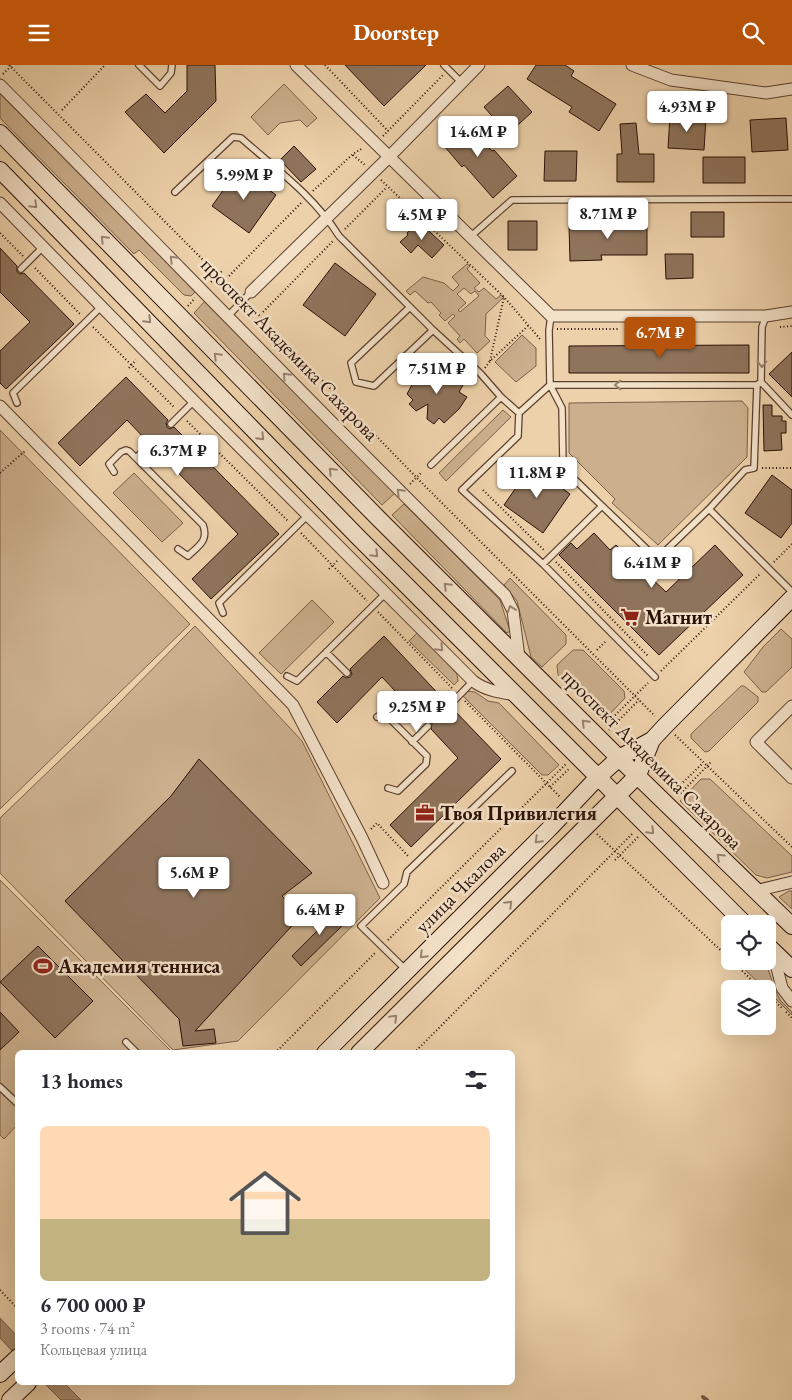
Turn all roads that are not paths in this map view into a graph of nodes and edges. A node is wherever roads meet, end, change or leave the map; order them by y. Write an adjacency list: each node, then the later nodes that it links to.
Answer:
1 (139, 65): 2 (lane)
2 (172, 65)
3 (296, 65): 11 (street)
4 (479, 65): 7 (street)
5 (632, 65): 9 (street)
6 (446, 67): 7 (lane)
7 (462, 83): 11 (street)
8 (0, 85): 24 (street, проспект Академика Сахарова, one-way to 8)
9 (792, 89)
10 (0, 133): 53 (main road, проспект Академика Сахарова, one-way to 10)
11 (389, 157): 16 (street); 17 (street)
12 (0, 170): 58 (main road, one-way to 58)
13 (175, 192): 16 (lane)
14 (792, 199): 17 (lane)
15 (0, 203): 18 (street)
16 (327, 217): 20 (street); 22 (lane)
17 (470, 237): 25 (street)
18 (43, 247): 19 (lane); 21 (street)
19 (21, 269)
20 (247, 296): 24 (lane)
21 (102, 306): 29 (lane); 33 (street)
22 (410, 307): 27 (lane); 27 (lane)
23 (792, 312): 26 (street)
24 (228, 316): 53 (street, проспект Академика Сахарова, one-way to 24)
25 (551, 316): 26 (street); 31 (lane)
26 (766, 316): 30 (lane, one-way to 30)
27 (433, 330): 32 (lane)
28 (37, 359): 29 (lane)
29 (41, 366): 34 (lane)
30 (759, 383): 31 (lane, one-way to 31); 37 (lane); 44 (lane)
31 (550, 385): 36 (lane); 43 (lane)
32 (501, 397): 36 (lane); 41 (lane)
33 (194, 401): 38 (lane); 45 (street)
34 (17, 403)
35 (0, 406): 73 (street)
36 (519, 413): 47 (lane)
37 (792, 415)
38 (171, 424)
39 (150, 444): 40 (lane)
40 (136, 458): 42 (lane); 46 (lane)
41 (431, 465)
42 (114, 472)
43 (602, 506): 44 (lane); 47 (lane)
44 (709, 509): 48 (lane)
45 (308, 515): 49 (street); 51 (lane)
46 (178, 549)
47 (543, 564): 56 (lane)
48 (792, 592)
49 (386, 593): 52 (lane); 57 (street, one-way to 57)
50 (792, 598): 63 (main road, улица Чкалова)
51 (223, 613)
52 (326, 652): 54 (lane); 55 (lane)
53 (519, 657): 65 (main road, проспект Академика Сахарова, one-way to 53)
54 (347, 673)
55 (287, 677)
56 (655, 677)
57 (473, 681): 58 (street); 59 (lane)
58 (518, 695): 68 (main road)
59 (450, 705)
60 (792, 706): 69 (street)
61 (376, 717): 64 (lane)
62 (428, 726): 64 (lane)
63 (652, 740): 65 (main road, улица Чкалова); 67 (main road, улица Чкалова)
64 (412, 742): 70 (lane)
65 (619, 758): 67 (main road, проспект Академика Сахарова); 68 (main road, улица Чкалова)
66 (512, 771): 80 (lane)
67 (638, 775): 71 (main road, улица Чкалова); 74 (main road, проспект Академика Сахарова, one-way to 67)
68 (598, 777): 71 (main road); 80 (main road, улица Чкалова, one-way to 80)
69 (792, 778)
70 (388, 788)
71 (616, 797): 75 (main road, one-way to 75); 85 (main road, улица Чкалова, one-way to 71)
72 (792, 882): 74 (street)
73 (383, 883)
74 (755, 891): 76 (main road, проспект Академика Сахарова)
75 (736, 915)
76 (792, 926)
77 (776, 954): 79 (main road)
78 (776, 968): 81 (street)
79 (792, 969)
80 (407, 971): 84 (main road, улица Чкалова)
81 (792, 1001)
82 (126, 1042): 83 (lane)
83 (134, 1050)
84 (329, 1050)
85 (362, 1050)
86 (0, 1087): 87 (lane)
87 (15, 1101)
88 (25, 1385): 89 (main road)
89 (10, 1400)

